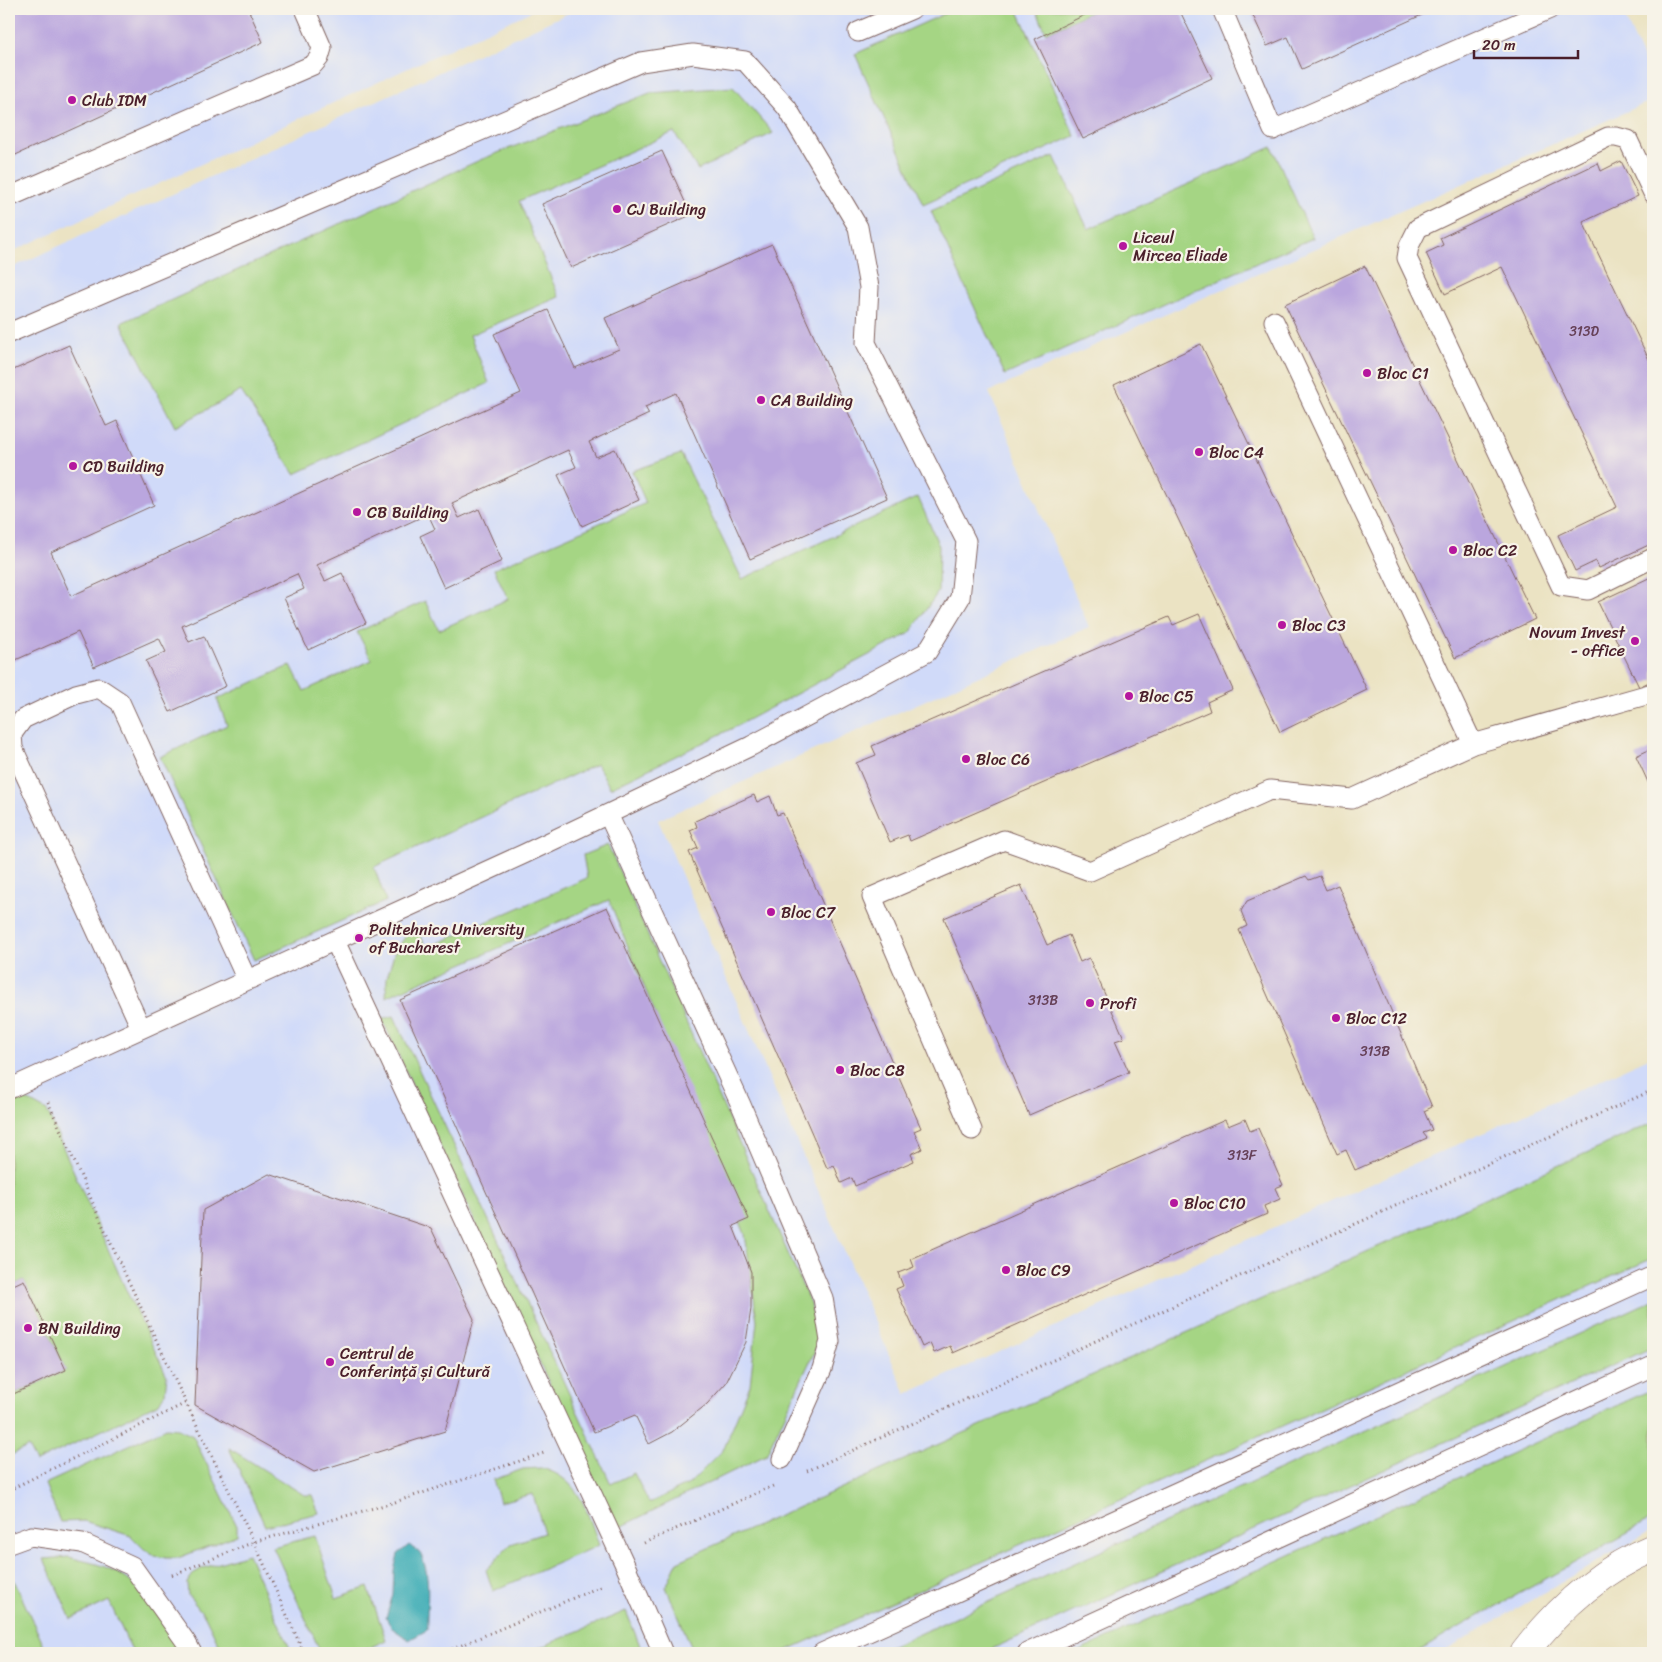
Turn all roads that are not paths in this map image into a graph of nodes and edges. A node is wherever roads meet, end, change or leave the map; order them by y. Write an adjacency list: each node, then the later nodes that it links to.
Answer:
1 (305, 9): 7 (lane)
2 (912, 9): 5 (lane)
3 (1222, 9): 4 (lane)
4 (1550, 9)
5 (858, 32)
6 (1653, 192): 10 (lane)
7 (9, 197)
8 (1274, 321): 12 (lane)
9 (9, 333): 13 (lane)
10 (1653, 558)
11 (1653, 694): 12 (lane)
12 (1473, 744): 18 (lane)
13 (608, 814): 14 (lane); 21 (lane)
14 (335, 941): 15 (lane); 25 (lane)
15 (247, 980): 16 (lane); 16 (lane)
16 (141, 1028): 17 (lane)
17 (9, 1089)
18 (972, 1130)
19 (1653, 1276): 26 (lane)
20 (1653, 1366): 27 (lane)
21 (782, 1459)
22 (9, 1544): 24 (lane)
23 (1653, 1548): 28 (street)
24 (192, 1653)
25 (663, 1653)
26 (822, 1653)
27 (1027, 1653)
28 (1524, 1653)

